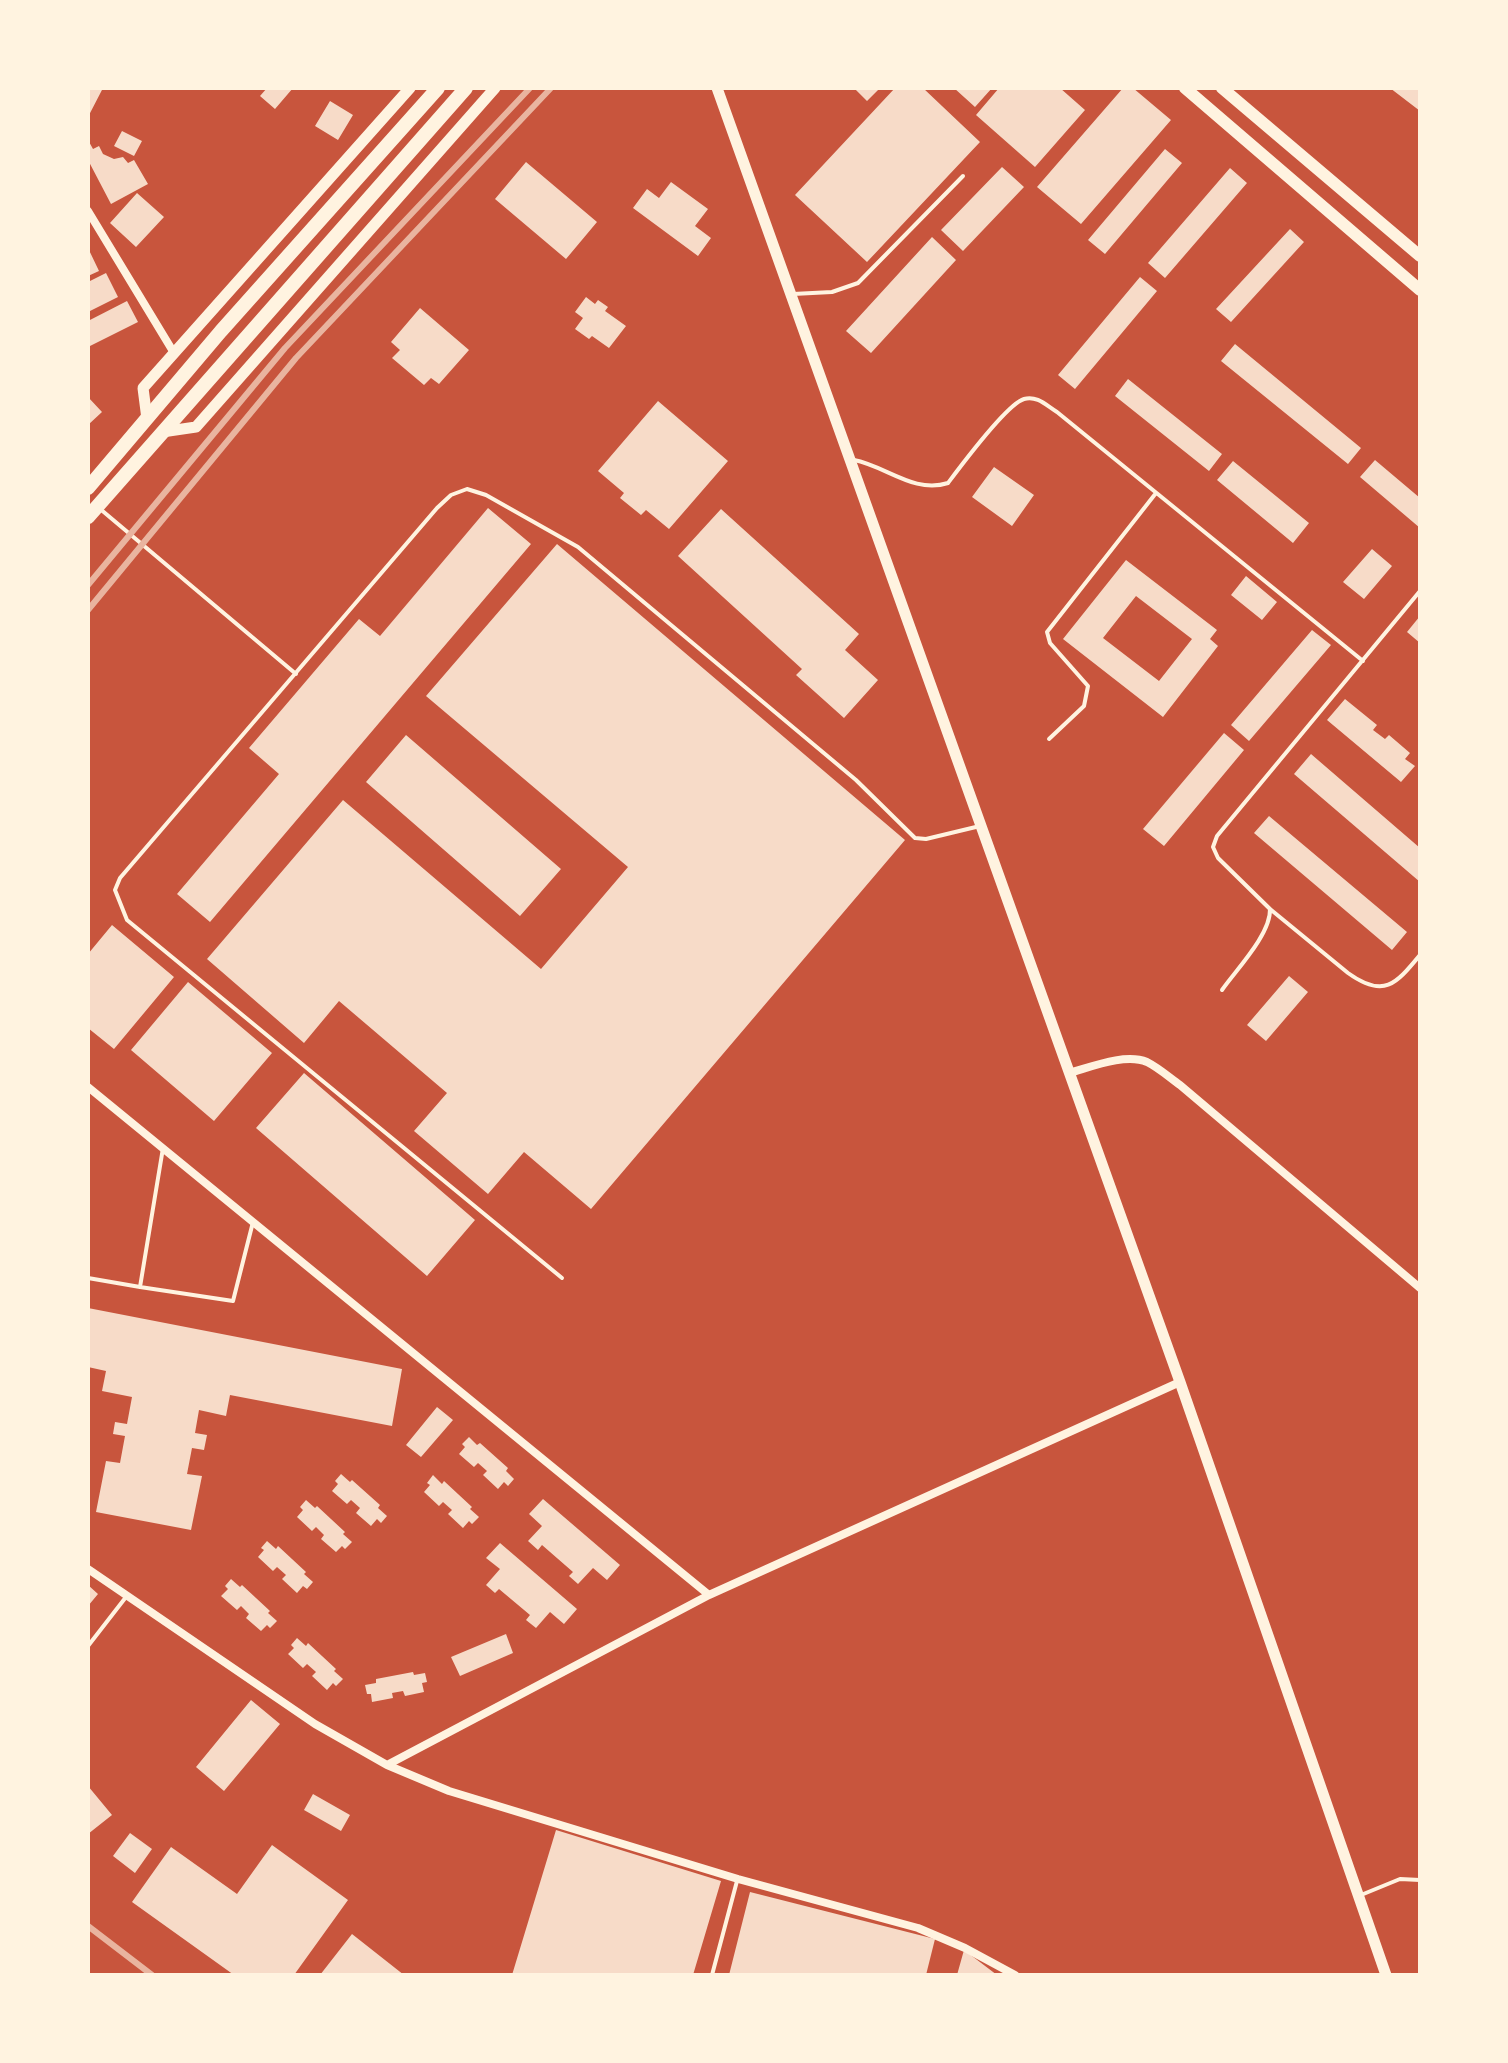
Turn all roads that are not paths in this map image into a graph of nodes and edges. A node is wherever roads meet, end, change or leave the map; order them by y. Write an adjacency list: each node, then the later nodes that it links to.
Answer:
1 (410, 88): 13 (street)
2 (438, 88): 14 (highway)
3 (466, 88): 15 (highway)
4 (495, 88): 15 (street)
5 (717, 88): 12 (street)
6 (1185, 88): 11 (main road)
7 (1222, 88): 10 (main road)
8 (963, 176): 12 (lane)
9 (88, 211): 13 (street)
10 (1420, 256)
11 (1420, 290)
12 (790, 294): 16 (street)
13 (174, 353): 14 (street)
14 (147, 419): 17 (highway)
15 (162, 432): 19 (highway)
16 (850, 459): 18 (lane); 24 (street)
17 (88, 488)
18 (1156, 493): 21 (lane); 23 (lane)
19 (92, 512): 22 (lane)
20 (1420, 591): 21 (lane)
21 (1363, 661): 25 (lane)
22 (296, 674): 24 (lane); 33 (lane)
23 (1049, 739)
24 (981, 825): 28 (street)
25 (1270, 909): 26 (lane); 27 (lane)
26 (1420, 955)
27 (1222, 990)
28 (1069, 1073): 35 (street); 36 (street)
29 (88, 1087): 30 (street)
30 (163, 1148): 31 (street); 34 (lane)
31 (254, 1220): 34 (lane); 38 (street)
32 (88, 1278): 34 (lane)
33 (562, 1278)
34 (140, 1287)
35 (1420, 1288)
36 (1180, 1382): 38 (street); 44 (street)
37 (88, 1569): 39 (street)
38 (709, 1595): 41 (street)
39 (126, 1597): 40 (lane); 41 (street)
40 (88, 1646)
41 (387, 1765): 42 (street)
42 (738, 1879): 45 (lane); 46 (street)
43 (1420, 1880): 44 (lane)
44 (1359, 1896): 47 (street)
45 (712, 1975)
46 (1015, 1975)
47 (1386, 1975)

